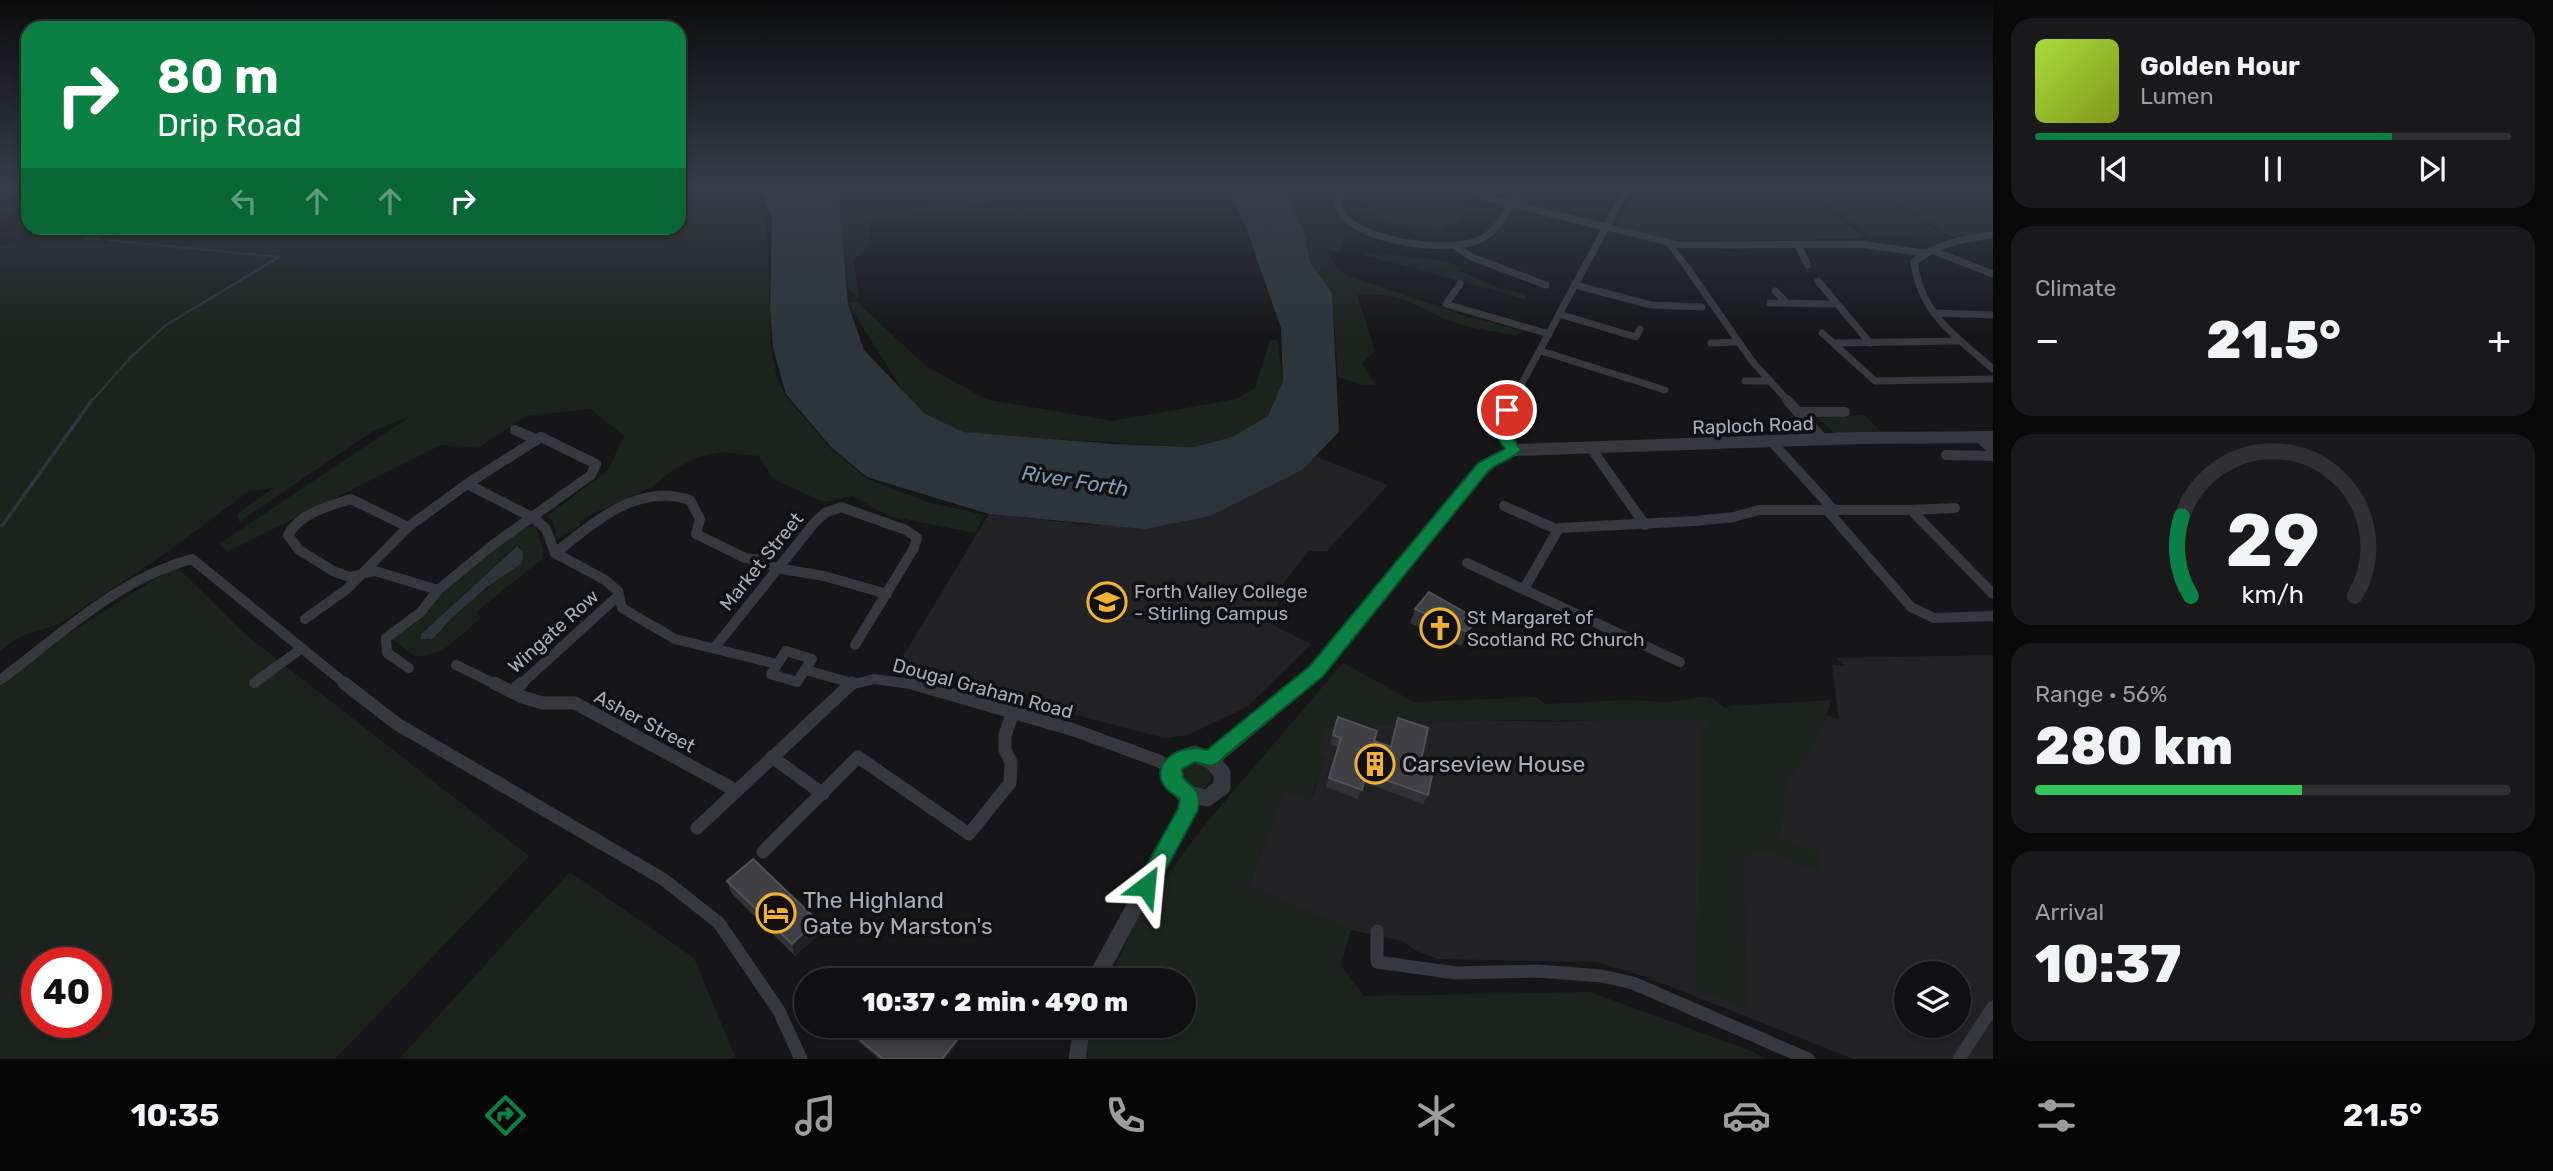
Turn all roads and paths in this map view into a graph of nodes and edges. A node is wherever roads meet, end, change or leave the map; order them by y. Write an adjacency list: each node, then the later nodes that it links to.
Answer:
1 (1378, 235): 11 (street)
2 (1486, 235): 11 (street)
3 (1601, 235): 19 (street)
4 (1635, 235): 8 (street)
5 (1988, 235): 6 (street)
6 (1981, 236): 7 (street); 12 (street)
7 (1993, 242)
8 (1666, 243): 10 (street); 14 (street)
9 (1797, 244): 10 (street); 12 (street); 13 (street)
10 (1719, 245)
11 (1455, 246): 18 (street)
12 (1927, 252): 15 (street); 25 (street)
13 (1808, 265)
14 (1686, 266): 32 (street)
15 (1993, 274)
16 (1818, 281): 23 (street)
17 (1460, 284): 30 (street)
18 (1546, 285)
19 (1576, 285): 24 (street); 26 (street)
20 (1775, 291): 22 (street)
21 (1770, 303): 22 (street)
22 (1787, 303): 23 (street)
23 (1835, 304): 35 (street)
24 (1702, 307)
25 (1934, 313): 27 (street); 31 (street)
26 (1559, 314): 28 (street); 30 (street)
27 (1993, 315)
28 (1640, 329)
29 (1822, 333): 34 (street)
30 (1549, 334): 36 (street)
31 (1958, 341): 35 (street); 37 (street)
32 (1737, 342): 33 (street); 40 (street)
33 (1712, 343)
34 (1834, 343): 35 (street); 38 (street)
35 (1870, 343)
36 (1541, 351): 41 (street); 51 (street)
37 (1991, 366)
38 (1993, 379)
39 (1745, 381): 40 (street)
40 (1770, 381): 42 (street)
41 (1665, 390)
42 (1798, 412): 43 (street); 48 (street)
43 (1845, 412)
44 (515, 430): 47 (street)
45 (1978, 436): 46 (street, Raploch Road); 48 (street, Raploch Road); 52 (street)
46 (1993, 437)
47 (537, 440): 54 (street); 59 (street)
48 (1824, 440): 49 (street, Raploch Road)
49 (1772, 442): 50 (street, Raploch Road); 57 (street)
50 (1591, 448): 51 (street, Raploch Road); 60 (street)
51 (1514, 450): 86 (street)
52 (1993, 453): 53 (street)
53 (1946, 455)
54 (467, 484): 59 (street); 61 (street)
55 (1504, 506): 62 (street)
56 (1955, 508): 58 (street)
57 (1831, 510): 58 (street); 60 (street); 72 (street)
58 (1911, 510): 70 (street)
59 (534, 517): 63 (street); 68 (street)
60 (1645, 525): 62 (street)
61 (408, 527): 66 (street); 66 (street)
62 (1558, 530): 67 (street)
63 (555, 553): 65 (street); 71 (street)
64 (1467, 563): 67 (street)
65 (776, 568): 69 (street); 69 (street, Market Street); 75 (street, Market Street)
66 (361, 575): 68 (street); 73 (street)
67 (1524, 589): 77 (street)
68 (438, 590): 79 (street)
69 (887, 594): 74 (street, Market Street)
70 (1993, 594)
71 (618, 596): 75 (street); 83 (street, Wingate Row)
72 (1993, 616)
73 (305, 619)
74 (855, 645)
75 (715, 647): 82 (street)
76 (301, 649): 80 (street); 81 (street); 97 (street)
77 (1680, 663)
78 (456, 665): 83 (street, Asher Street)
79 (409, 668)
80 (0, 680)
81 (254, 683)
82 (852, 684): 84 (street, Dougal Graham Road); 85 (street)
83 (512, 692): 88 (street, Asher Street)
84 (1013, 712): 87 (street, Dougal Graham Road); 89 (street)
85 (772, 757): 88 (street); 89 (street)
86 (1211, 759): 87 (street); 90 (street)
87 (1172, 769): 90 (street)
88 (735, 790): 91 (street)
89 (823, 794): 92 (street)
90 (1190, 796): 94 (street)
91 (697, 828)
92 (763, 852)
93 (1377, 931): 99 (street)
94 (1101, 968)
95 (1993, 1007): 100 (street)
96 (1080, 1038): 98 (street)
97 (801, 1059)
98 (1077, 1059)
99 (1808, 1059)
100 (1959, 1059)

